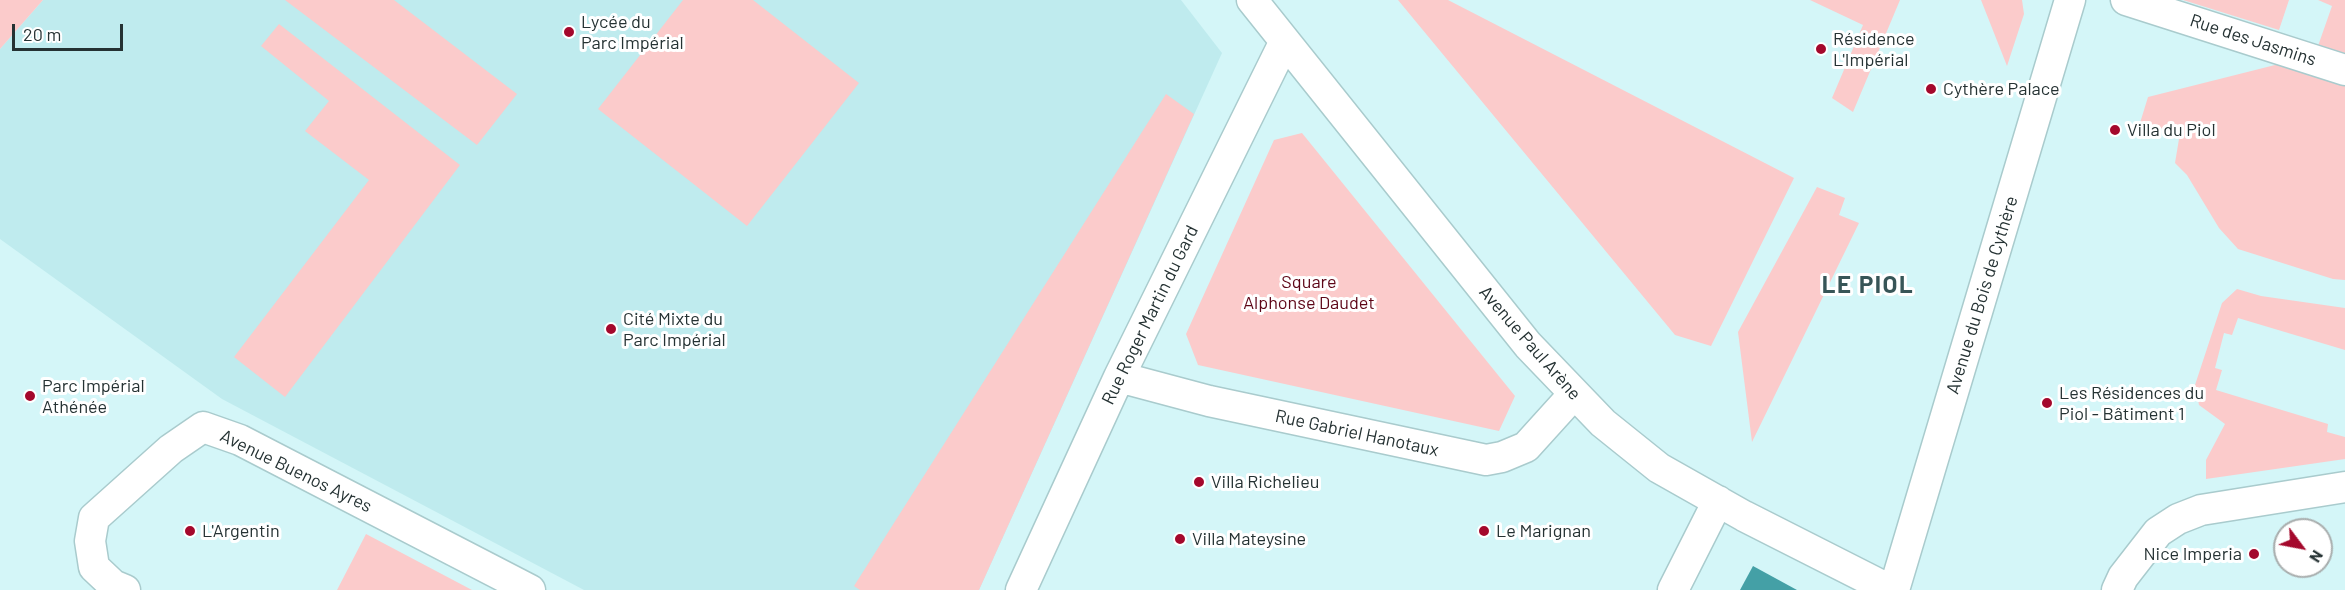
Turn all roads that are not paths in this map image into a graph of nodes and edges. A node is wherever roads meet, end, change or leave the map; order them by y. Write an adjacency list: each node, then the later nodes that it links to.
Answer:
1 (1252, 0): 4 (street, Avenue Paul Arène)
2 (2070, 0): 14 (street, Avenue du Bois de Cythère)
3 (2126, 0): 5 (street, Rue des Jasmins)
4 (1284, 43): 6 (street, Rue Roger Martin du Gard); 7 (street, Avenue Paul Arène)
5 (2345, 70)
6 (1119, 377): 7 (street, Rue Gabriel Hanotaux); 12 (street, Rue Roger Martin du Gard)
7 (1574, 394): 9 (street, Avenue Paul Arène)
8 (2345, 487): 15 (street)
9 (1718, 501): 13 (street); 14 (street, Avenue Paul Arène)
10 (124, 590): 11 (street, Avenue Buenos Ayres)
11 (530, 590)
12 (1021, 590)
13 (1673, 590)
14 (1892, 590)
15 (2117, 590)

